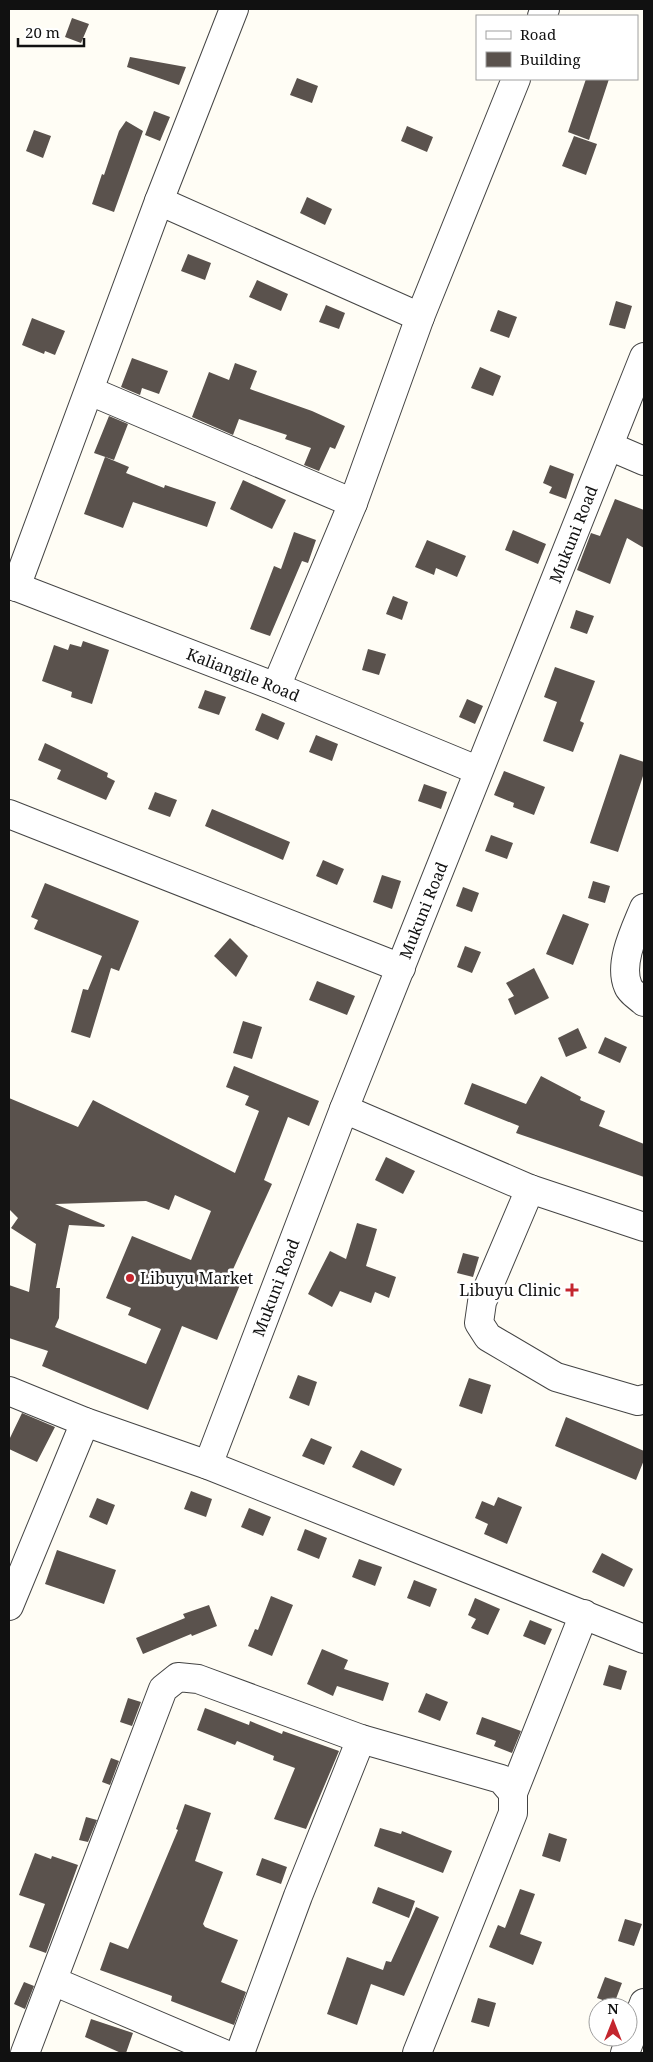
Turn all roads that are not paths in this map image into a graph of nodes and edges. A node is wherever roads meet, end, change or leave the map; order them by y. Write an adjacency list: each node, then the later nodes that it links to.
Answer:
1 (234, 9): 3 (street)
2 (516, 80): 4 (street)
3 (159, 201): 4 (street); 6 (street)
4 (420, 317): 9 (street)
5 (644, 357): 7 (street, Mukuni Road)
6 (90, 391): 9 (street); 10 (street)
7 (609, 446): 8 (street); 12 (street, Mukuni Road)
8 (644, 461)
9 (353, 503): 11 (street)
10 (13, 586): 11 (street, Kaliangile Road)
11 (276, 687): 12 (street, Kaliangile Road)
12 (477, 770): 15 (street, Mukuni Road)
13 (9, 814): 15 (street)
14 (644, 908): 16 (street)
15 (401, 968): 17 (street, Mukuni Road)
16 (644, 1002)
17 (344, 1109): 18 (street); 23 (street, Mukuni Road)
18 (530, 1189): 19 (street); 21 (street)
19 (644, 1226)
20 (9, 1391): 22 (street)
21 (644, 1400)
22 (85, 1422): 23 (street); 24 (street)
23 (208, 1465): 25 (street)
24 (9, 1606)
25 (584, 1614): 26 (street); 28 (street)
26 (644, 1639)
27 (361, 1739): 28 (street); 29 (street); 33 (street)
28 (513, 1793): 34 (street)
29 (53, 1981): 31 (street); 32 (street)
30 (644, 2003): 35 (street)
31 (25, 2053)
32 (222, 2053)
33 (240, 2053)
34 (417, 2053)
35 (625, 2053)

